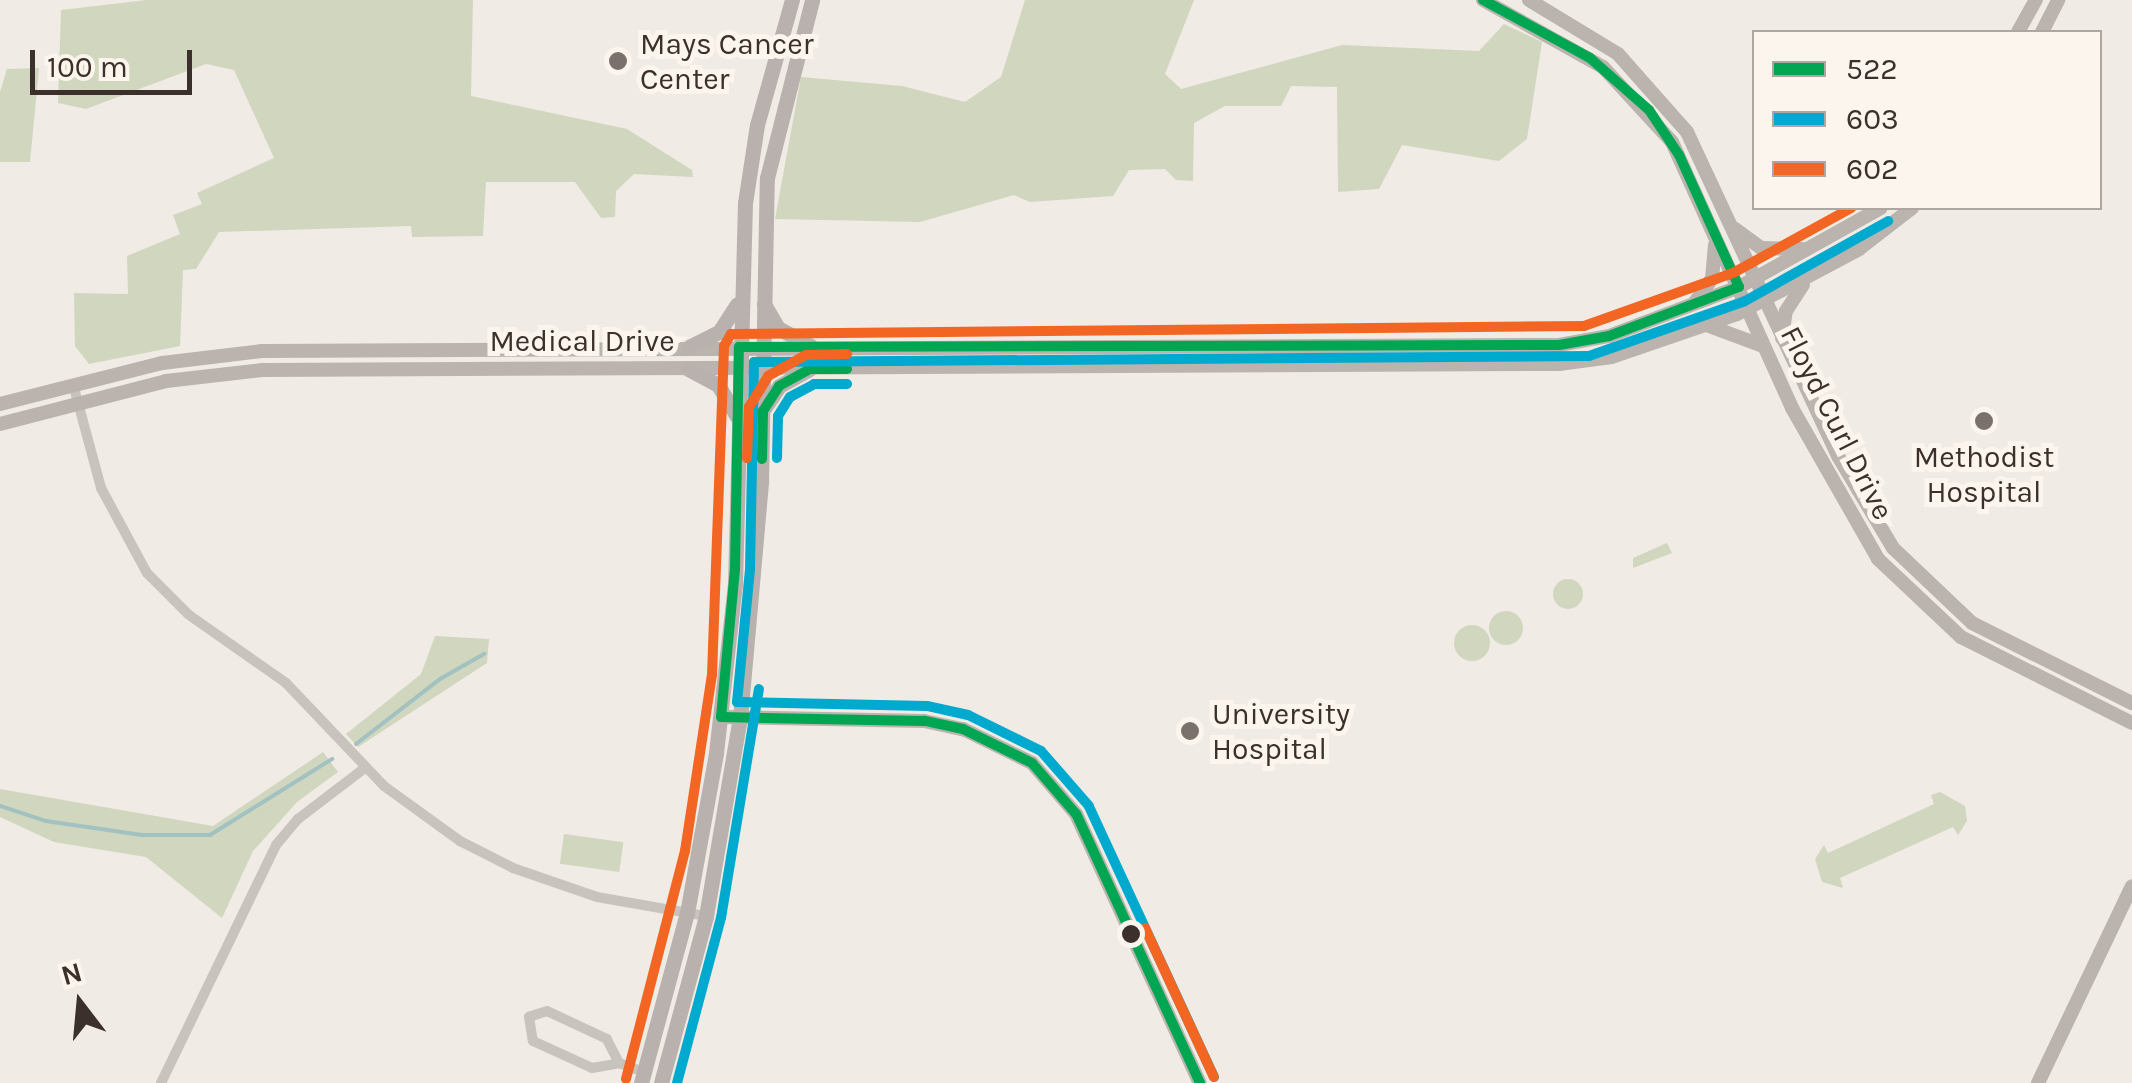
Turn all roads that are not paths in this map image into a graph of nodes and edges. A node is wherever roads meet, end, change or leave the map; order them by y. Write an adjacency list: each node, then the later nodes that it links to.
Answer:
1 (792, 0): 20 (main road)
2 (812, 0): 21 (main road)
3 (1483, 0): 10 (street, Floyd Curl Drive)
4 (1530, 0): 9 (street, Floyd Curl Drive)
5 (2036, 0): 7 (street)
6 (2058, 0): 8 (street)
7 (2019, 30)
8 (2043, 30)
9 (1603, 42): 10 (street); 13 (street, Floyd Curl Drive)
10 (1590, 58): 14 (street, Floyd Curl Drive)
11 (1878, 210): 15 (street, Medical Drive)
12 (1909, 210): 16 (street, Medical Drive)
13 (1730, 225): 15 (street); 17 (street, Floyd Curl Drive)
14 (1714, 234): 18 (street, Floyd Curl Drive); 22 (street)
15 (1813, 247): 17 (street, Medical Drive)
16 (1810, 277): 19 (street, Medical Drive); 25 (street)
17 (1756, 279): 18 (street, Medical Drive); 19 (street, Floyd Curl Drive)
18 (1739, 287): 22 (street, Medical Drive); 23 (street, Floyd Curl Drive)
19 (1765, 300): 23 (street, Medical Drive); 25 (street, Floyd Curl Drive)
20 (739, 301): 28 (main road); 29 (main road)
21 (762, 302): 26 (main road); 30 (main road)
22 (1691, 307): 27 (street, Medical Drive)
23 (1748, 308): 24 (street, Medical Drive); 31 (street, Floyd Curl Drive)
24 (1708, 326): 31 (street); 32 (street, Medical Drive)
25 (1782, 339): 43 (street, Floyd Curl Drive)
26 (812, 346): 27 (street, Medical Drive); 30 (street, Medical Drive)
27 (1434, 346): 32 (street)
28 (689, 347): 29 (street, Medical Drive); 37 (street, Medical Drive)
29 (738, 347): 30 (street, Medical Drive); 35 (main road)
30 (762, 347): 36 (main road)
31 (1765, 347): 46 (street, Floyd Curl Drive)
32 (1434, 364): 34 (street, Medical Drive)
33 (688, 369): 35 (street, Medical Drive); 38 (street, Medical Drive); 41 (main road)
34 (810, 369): 36 (street, Medical Drive); 40 (main road)
35 (739, 370): 36 (street, Medical Drive); 41 (main road)
36 (762, 370): 40 (main road)
37 (73, 384): 38 (street); 39 (street, Medical Drive)
38 (77, 402): 42 (street, Medical Drive); 47 (street)
39 (0, 404)
40 (763, 410): 45 (main road)
41 (739, 420): 44 (main road)
42 (0, 424)
43 (2132, 703)
44 (721, 717): 45 (street); 49 (main road)
45 (740, 718): 50 (main road); 55 (street)
46 (2132, 723)
47 (365, 768): 49 (street); 53 (street)
48 (2132, 886): 56 (street)
49 (687, 913): 50 (street); 52 (main road)
50 (706, 916): 54 (main road)
51 (619, 1063): 51 (street); 52 (street)
52 (643, 1077)
53 (160, 1083)
54 (661, 1083)
55 (1200, 1083)
56 (2038, 1083)

